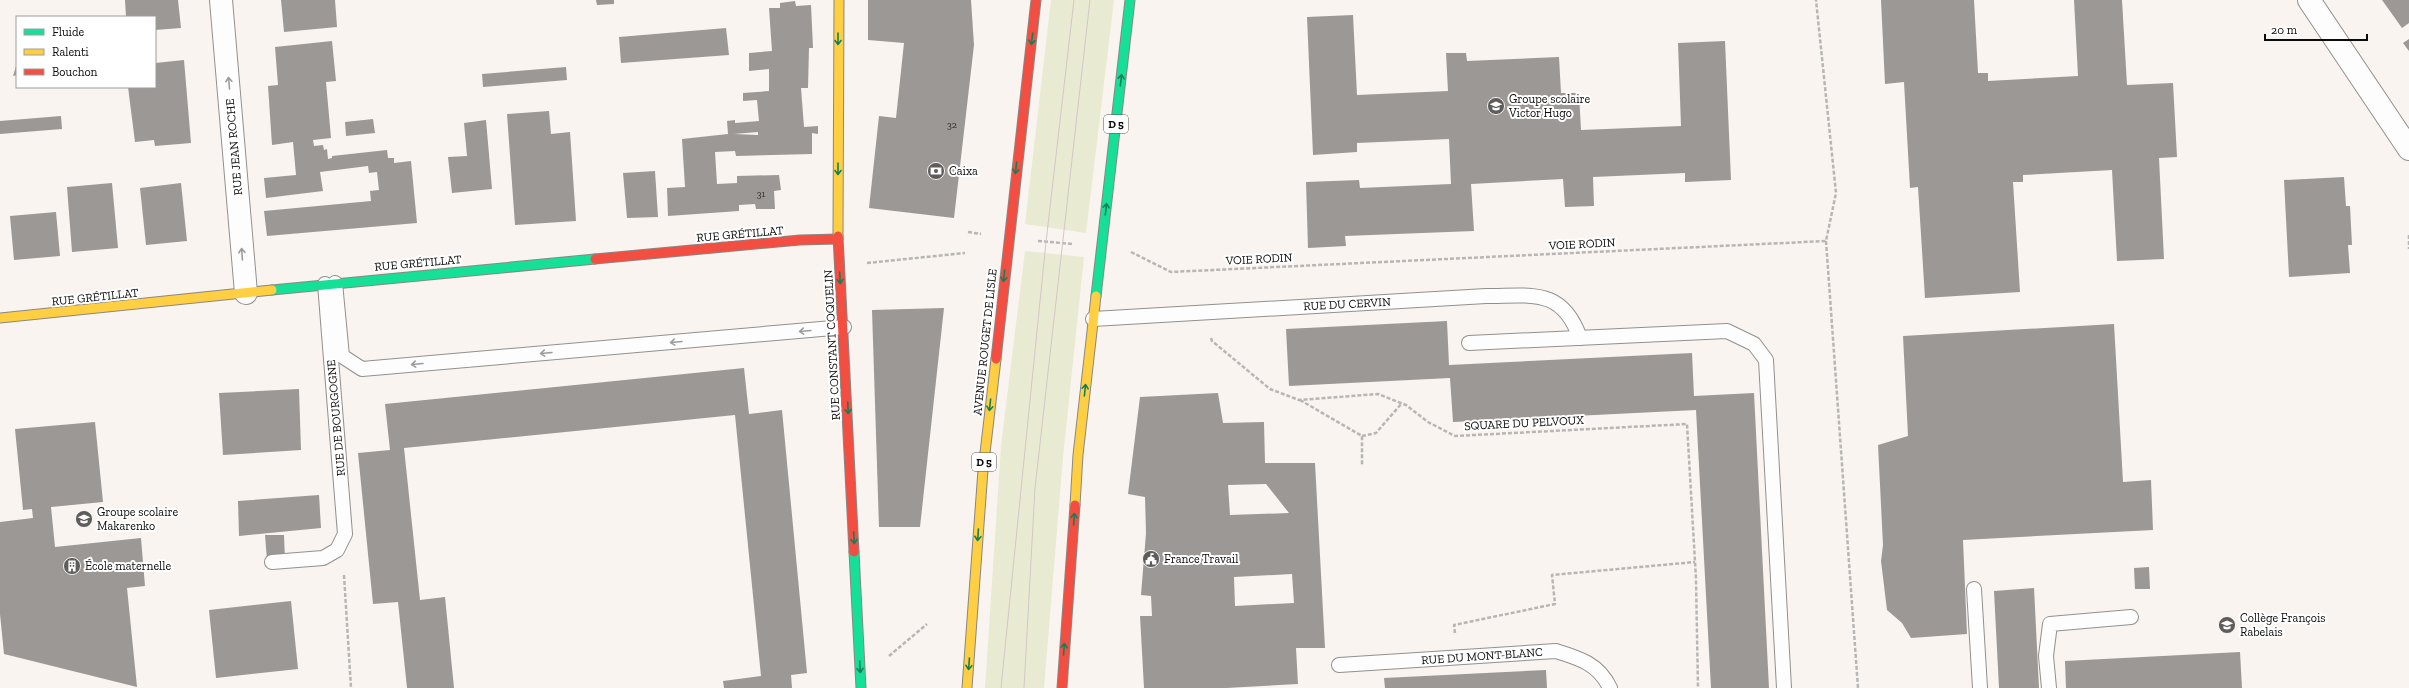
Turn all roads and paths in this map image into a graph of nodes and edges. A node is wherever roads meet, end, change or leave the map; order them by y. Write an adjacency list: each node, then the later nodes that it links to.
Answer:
1 (221, 0): 16 (street, RUE JEAN ROCHE, one-way to 1)
2 (838, 0): 9 (street, RUE CONSTANT COQUELIN, one-way to 9)
3 (1036, 0): 37 (street, AVENUE ROUGET DE LISLE / D 5, one-way to 37)
4 (1130, 0): 11 (street, D 5, one-way to 4)
5 (1816, 0): 10 (path)
6 (2309, 0): 7 (street)
7 (2409, 149)
8 (2409, 235): 12 (path)
9 (838, 239): 14 (street, RUE CONSTANT COQUELIN); 15 (street, RUE GRÉTILLAT)
10 (1826, 241): 11 (path, VOIE RODIN); 42 (path)
11 (1102, 248): 19 (street, D 5)
12 (2409, 249)
13 (965, 253): 14 (path)
14 (839, 265): 20 (street, RUE CONSTANT COQUELIN, one-way to 20)
15 (330, 284): 16 (street, RUE GRÉTILLAT); 20 (lane, one-way to 15); 27 (lane, RUE DE BOURGOGNE)
16 (246, 293): 18 (street, RUE GRÉTILLAT)
17 (1200, 313): 19 (lane, RUE DU CERVIN); 21 (lane, RUE DU CERVIN); 23 (path, SQUARE DU PELVOUX)
18 (0, 318)
19 (1093, 319): 38 (street, D 5, one-way to 19)
20 (844, 327): 35 (street, RUE CONSTANT COQUELIN, one-way to 35)
21 (1580, 338): 22 (lane); 41 (lane)
22 (1469, 343)
23 (1299, 400): 24 (path, SQUARE DU PELVOUX); 25 (path)
24 (1402, 403): 25 (path); 29 (path, SQUARE DU PELVOUX)
25 (1362, 436): 26 (path)
26 (1362, 466)
27 (338, 550): 28 (lane); 36 (path)
28 (272, 562)
29 (1695, 562): 33 (path); 40 (path, SQUARE DU PELVOUX)
30 (1974, 589): 43 (lane)
31 (2131, 617): 44 (lane)
32 (927, 624): 35 (path)
33 (1454, 625)
34 (1339, 665): 39 (lane, RUE DU MONT-BLANC)
35 (861, 684)
36 (352, 688)
37 (967, 688)
38 (1062, 688)
39 (1610, 688)
40 (1698, 688)
41 (1784, 688)
42 (1858, 688)
43 (1980, 688)
44 (2048, 688)

